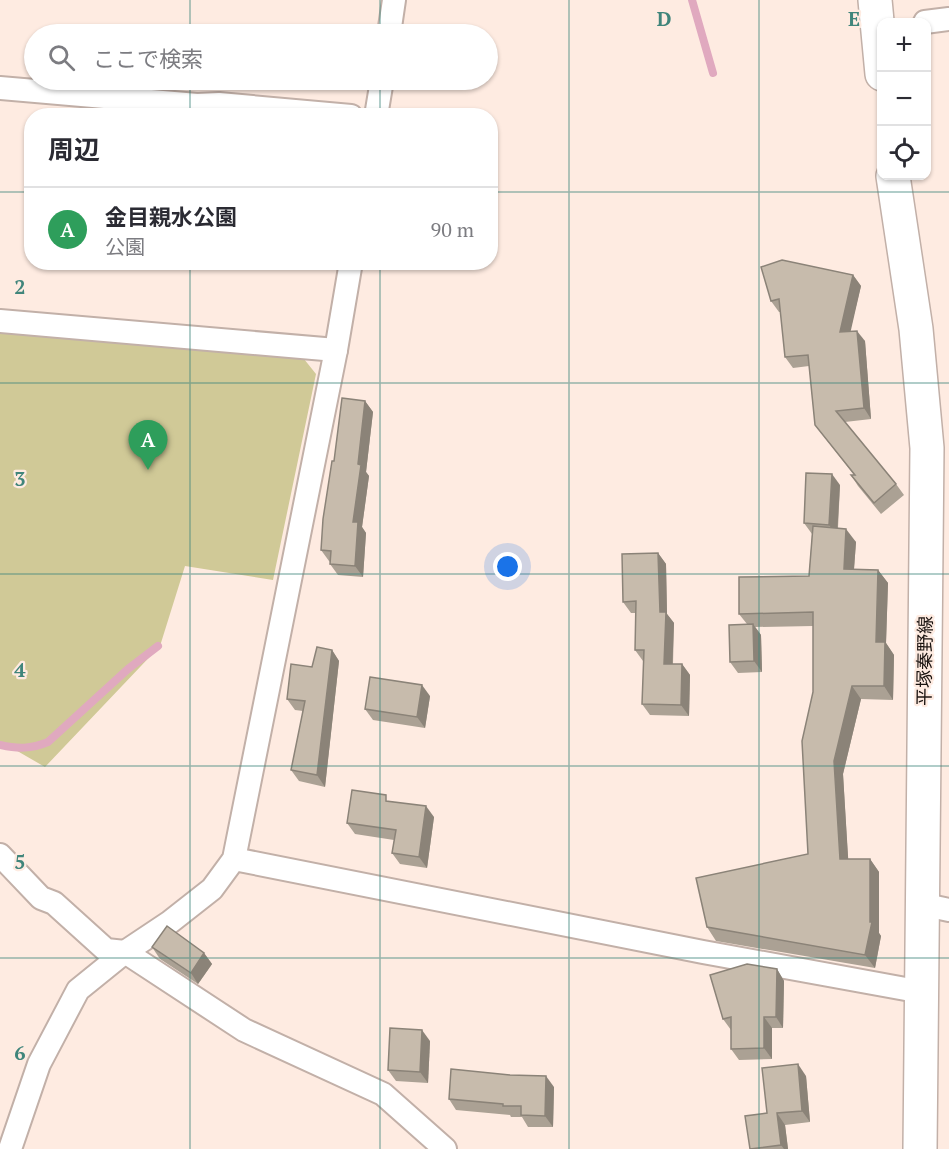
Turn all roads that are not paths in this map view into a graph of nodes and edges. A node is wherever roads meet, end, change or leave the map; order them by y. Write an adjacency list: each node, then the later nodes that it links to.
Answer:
1 (394, 0): 4 (street)
2 (949, 19): 3 (street)
3 (931, 21)
4 (390, 24)
5 (0, 87): 6 (street)
6 (24, 89)
7 (33, 90): 9 (street)
8 (380, 90): 10 (street)
9 (263, 108)
10 (377, 108)
11 (894, 180): 17 (main road, 平塚秦野線)
12 (350, 270): 14 (street)
13 (0, 321): 14 (street)
14 (336, 350): 16 (street)
15 (0, 855): 18 (street)
16 (234, 859): 18 (street); 19 (street)
17 (935, 907): 19 (main road, 平塚秦野線)
18 (125, 952): 20 (street); 21 (street)
19 (922, 992): 22 (main road, 平塚秦野線)
20 (10, 1149)
21 (445, 1149)
22 (920, 1149)

